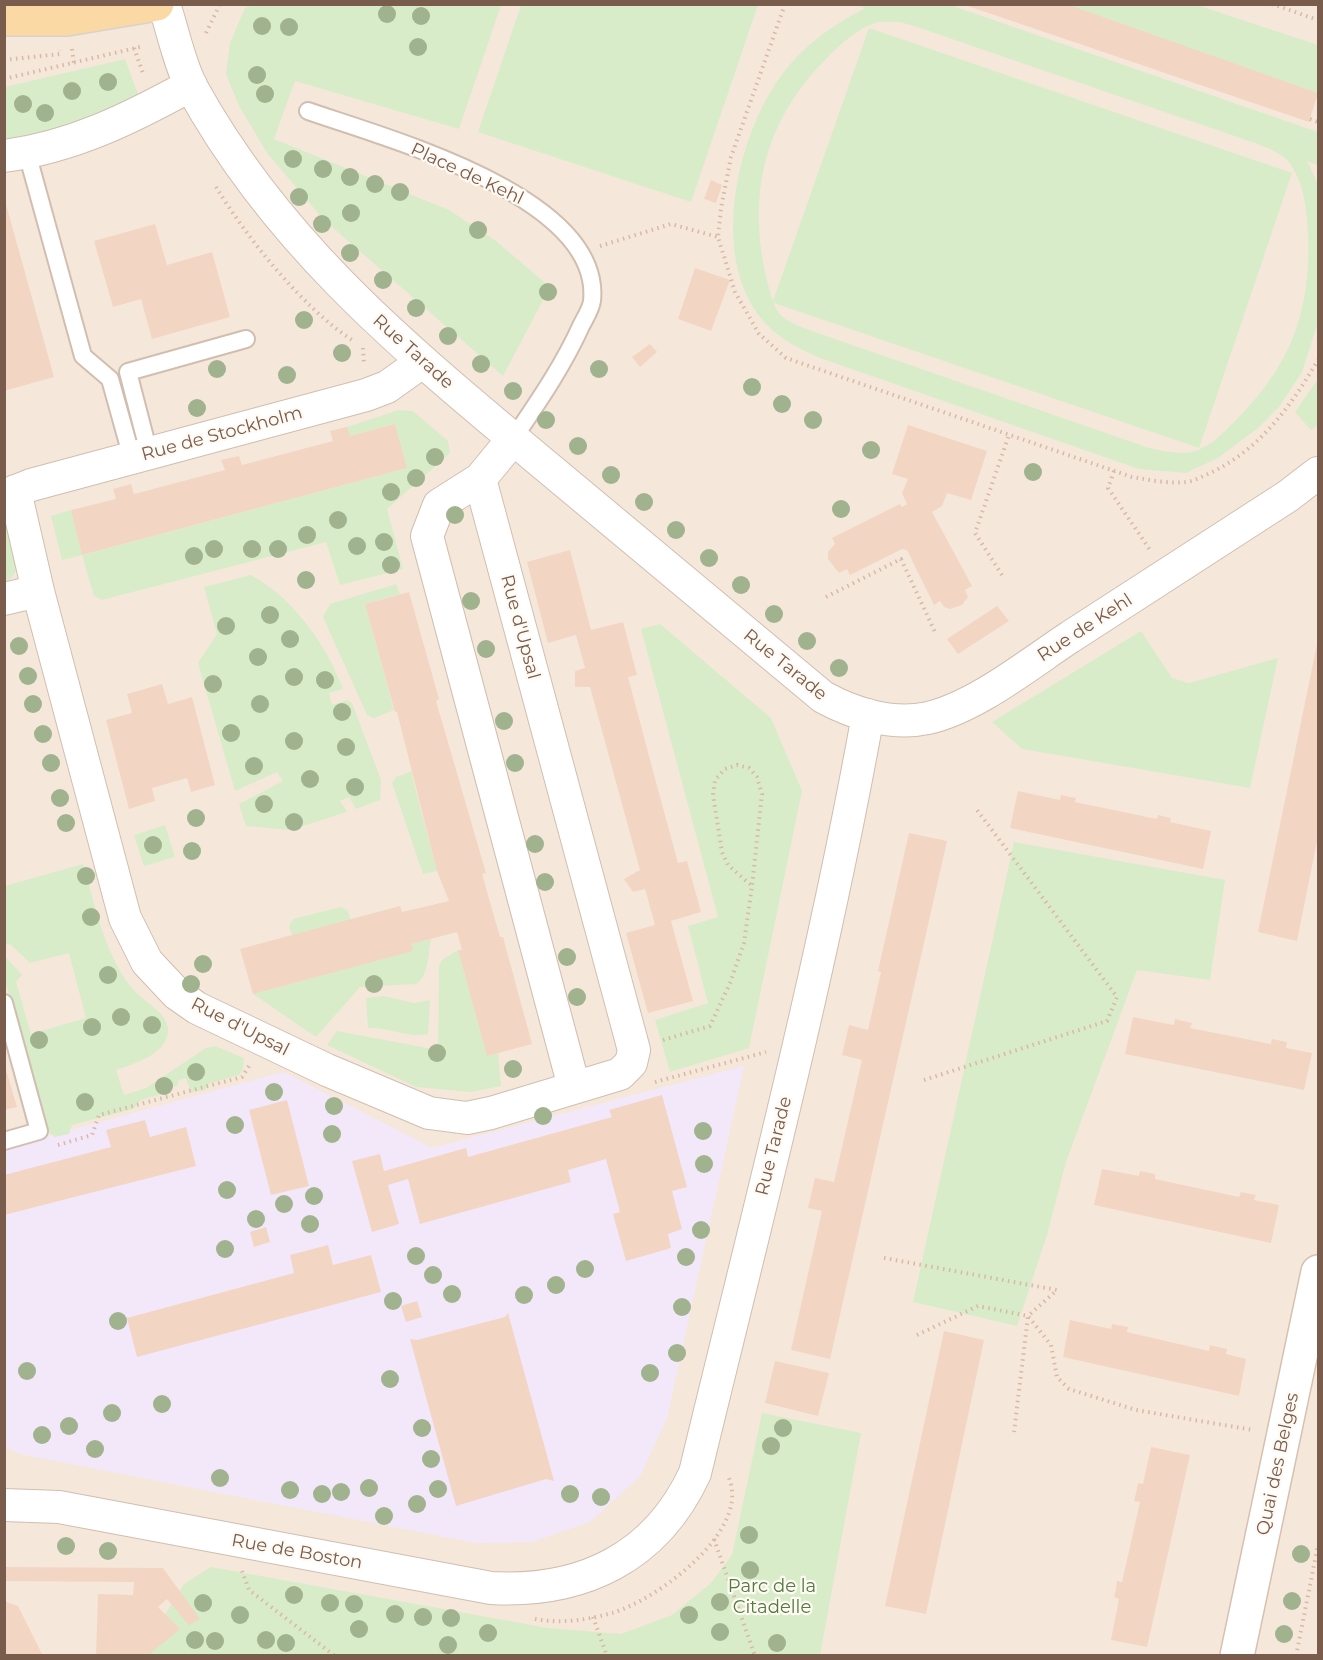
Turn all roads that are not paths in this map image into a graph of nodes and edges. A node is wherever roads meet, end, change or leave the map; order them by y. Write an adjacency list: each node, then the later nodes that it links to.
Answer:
1 (158, 4): 3 (main road)
2 (164, 4): 4 (street, Rue Tarade)
3 (4, 19)
4 (191, 86): 6 (street); 8 (street, Rue Tarade)
5 (308, 111): 9 (lane, Place de Kehl)
6 (16, 155): 10 (lane)
7 (246, 339): 10 (lane)
8 (422, 362): 9 (street, Rue Tarade); 10 (street, Rue de Stockholm)
9 (513, 439): 12 (street); 18 (street, Rue Tarade)
10 (141, 456): 14 (street, Rue de Stockholm)
11 (1318, 473): 15 (street, Rue de Kehl)
12 (480, 478): 20 (street); 20 (street, Rue d'Upsal)
13 (1318, 482): 15 (street, Rue de Kehl)
14 (10, 493): 16 (street, Rue de Stockholm)
15 (1288, 496): 18 (street, Rue de Kehl)
16 (38, 591): 17 (street); 20 (street, Rue d'Upsal)
17 (4, 599)
18 (868, 715): 24 (street, Rue Tarade)
19 (4, 1004): 21 (lane)
20 (574, 1087)
21 (4, 1141)
22 (1318, 1272): 25 (main road, Quai des Belges)
23 (4, 1505): 24 (street, Rue de Boston)
24 (588, 1575)
25 (1237, 1656)

